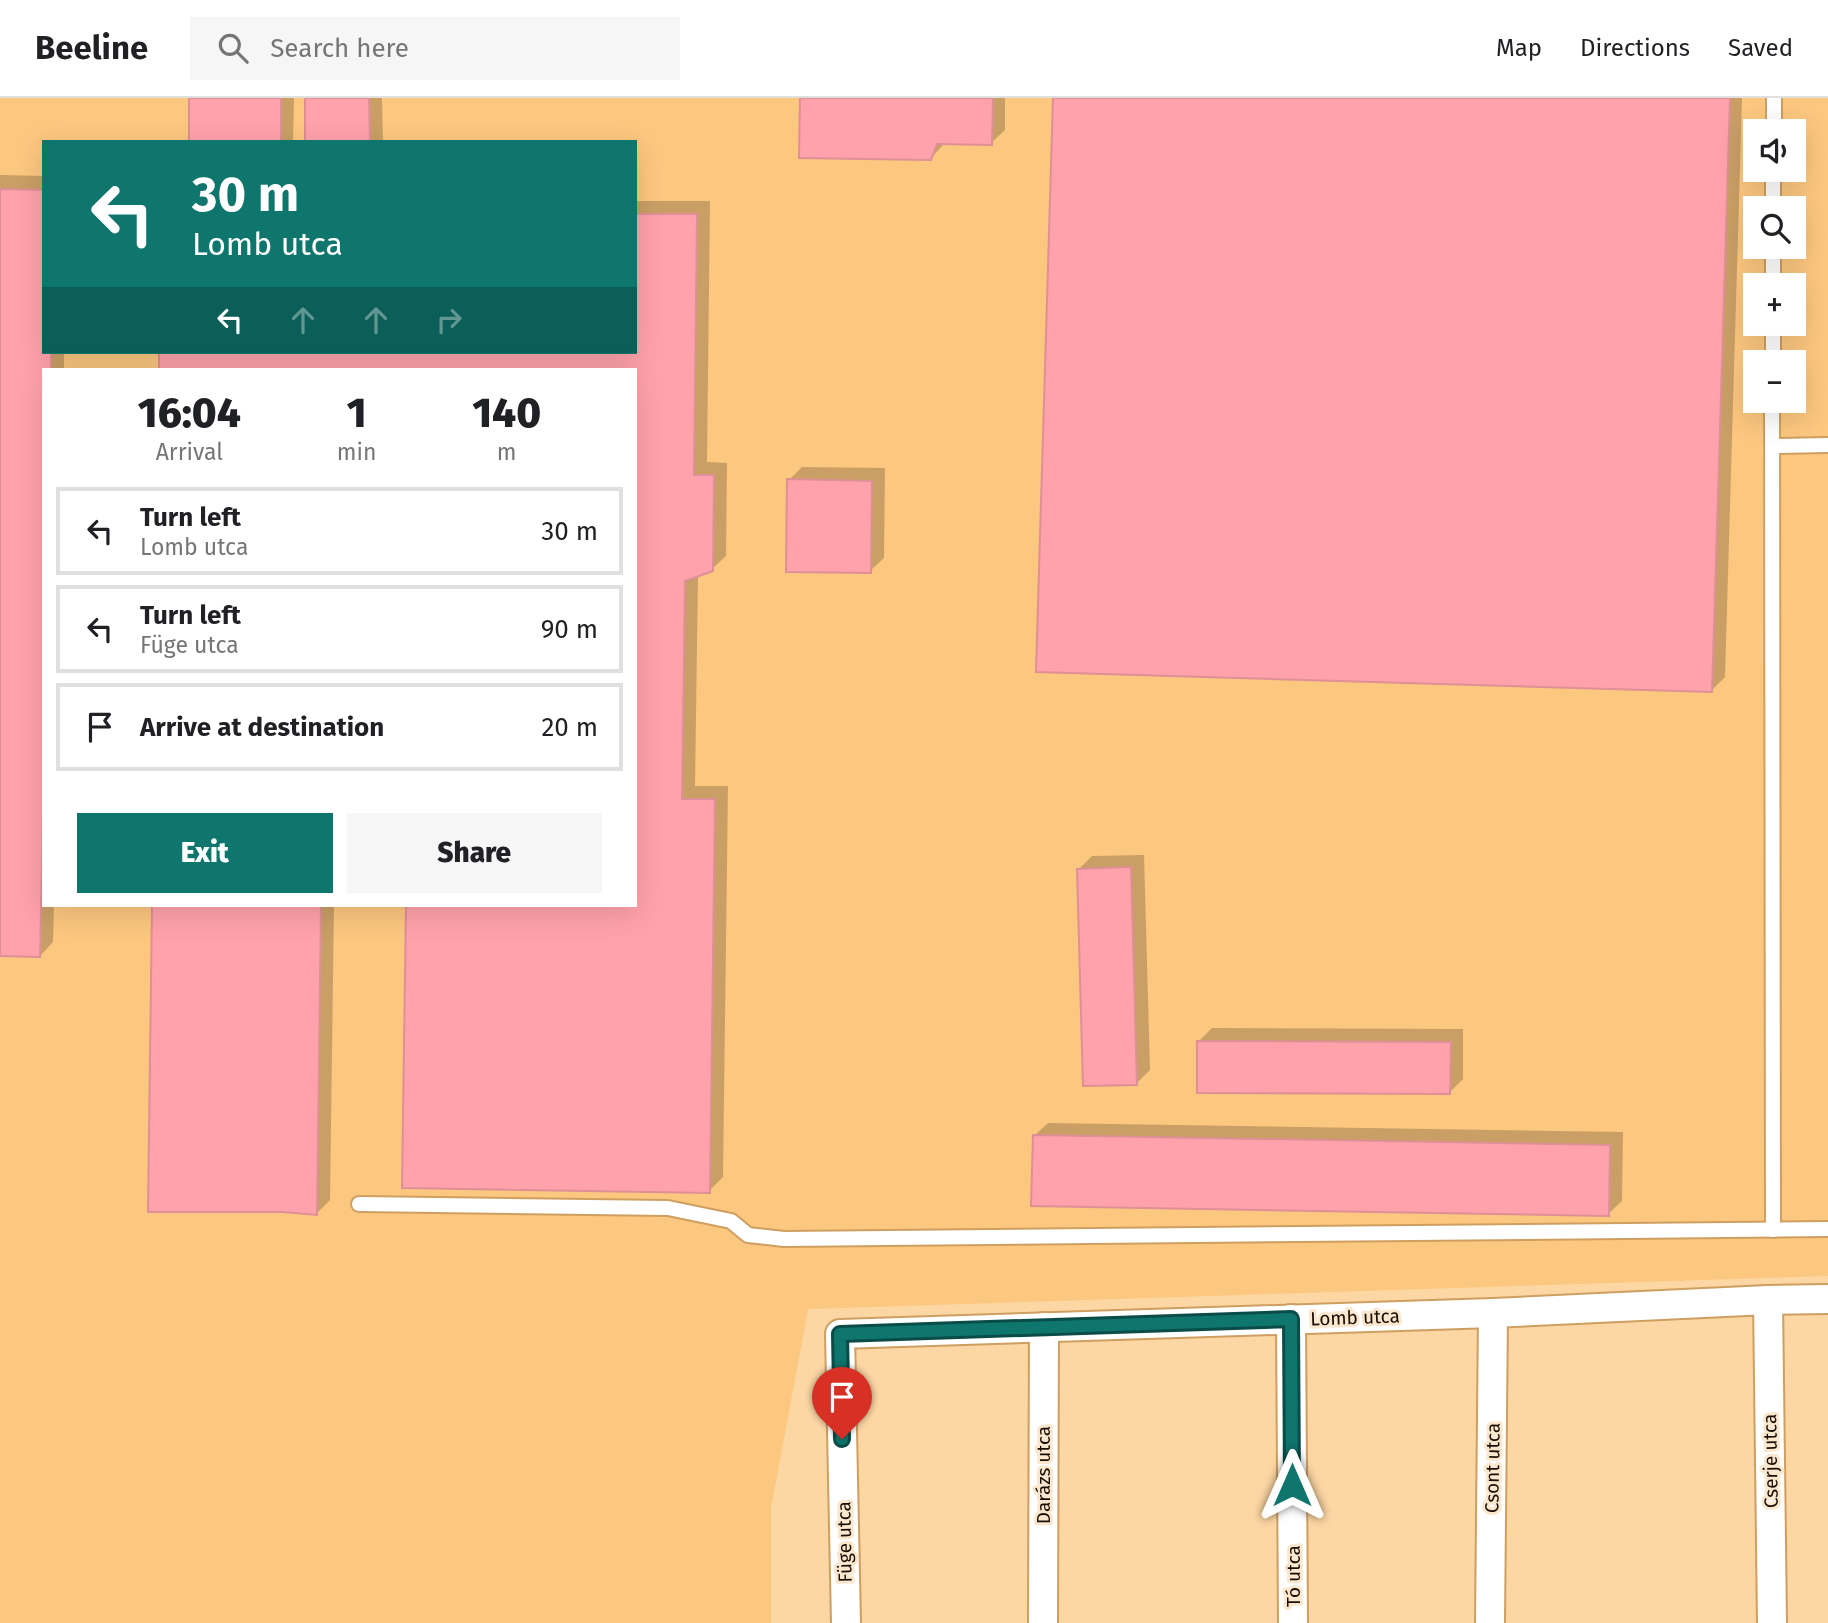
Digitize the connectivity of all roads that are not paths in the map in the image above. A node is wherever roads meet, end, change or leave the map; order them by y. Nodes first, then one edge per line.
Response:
1 (1774, 98) edge
2 (1773, 119) edge
3 (1772, 413) edge
4 (1828, 445) edge
5 (1772, 446) junction
6 (359, 1204) dead end
7 (1828, 1229) edge
8 (1773, 1230) junction
9 (1828, 1299) edge
10 (1768, 1300) junction
11 (1493, 1313) junction
12 (1291, 1319) junction
13 (1044, 1327) junction
14 (840, 1334) joint
15 (846, 1623) edge
16 (1042, 1623) edge
17 (1293, 1623) edge
18 (1490, 1623) edge
19 (1772, 1623) edge

1 - 2 lane
3 - 5 lane
4 - 5 lane
5 - 8 lane
6 - 8 lane
7 - 8 lane
9 - 10 street, Lomb utca
10 - 11 street, Lomb utca
10 - 19 street, Cserje utca
11 - 12 street, Lomb utca
11 - 18 street, Csont utca
12 - 13 street, Lomb utca
12 - 17 street, Tó utca
13 - 14 street, Lomb utca
13 - 16 street, Darázs utca
14 - 15 street, Füge utca

